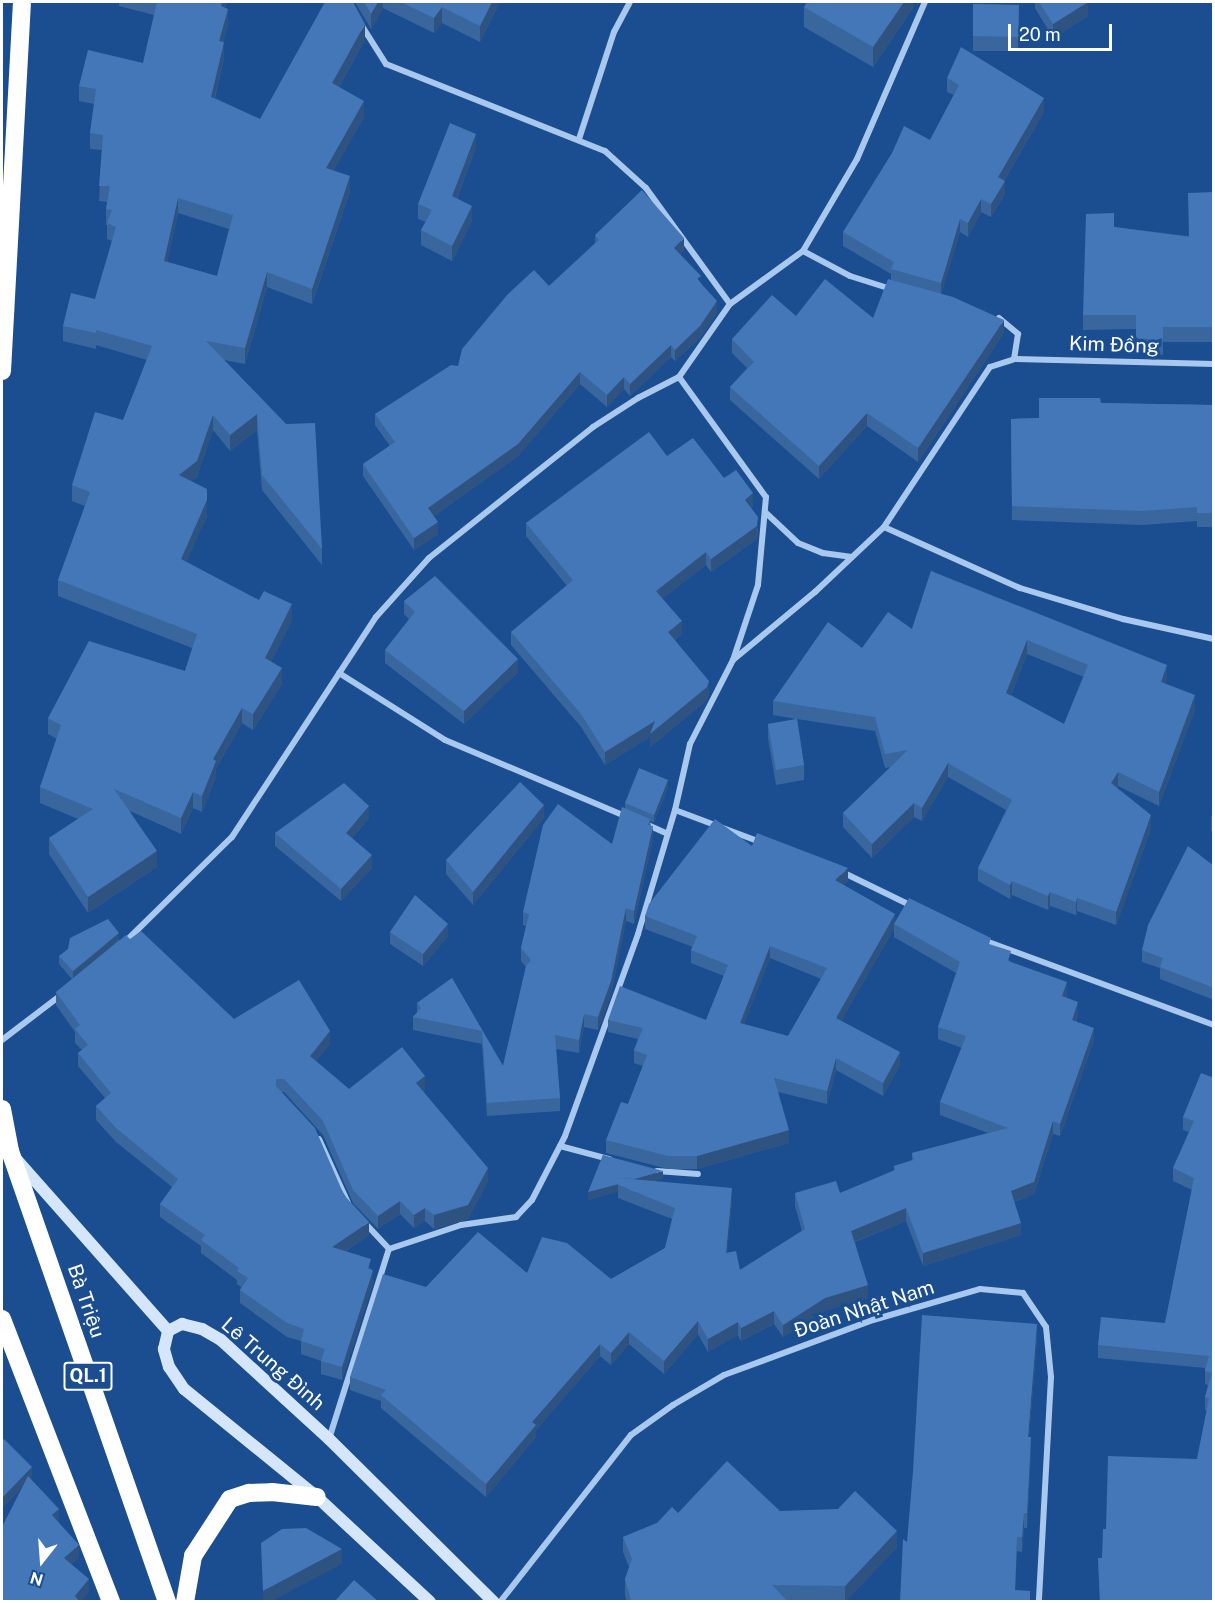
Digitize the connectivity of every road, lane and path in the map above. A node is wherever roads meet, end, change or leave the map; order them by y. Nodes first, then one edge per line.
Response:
1 (22, 2) edge
2 (630, 2) edge
3 (925, 2) edge
4 (358, 19) edge
5 (579, 139) junction
6 (803, 250) junction
7 (902, 292) edge
8 (730, 304) junction
9 (990, 316) edge
10 (1014, 359) junction
11 (1214, 364) edge
12 (2, 371) edge
13 (679, 377) junction
14 (765, 512) junction
15 (884, 527) junction
16 (852, 557) junction
17 (1214, 639) edge
18 (733, 660) junction
19 (339, 672) junction
20 (675, 810) junction
21 (633, 819) edge
22 (644, 824) edge
23 (666, 833) junction
24 (773, 846) edge
25 (827, 866) edge
26 (922, 911) edge
27 (974, 936) edge
28 (119, 948) edge
29 (66, 991) edge
30 (1214, 1025) edge
31 (2, 1040) edge
32 (2, 1109) edge
33 (311, 1130) edge
34 (560, 1146) junction
35 (5, 1148) edge
36 (614, 1160) edge
37 (646, 1168) edge
38 (698, 1174) dead end
39 (389, 1250) junction
40 (2, 1320) edge
41 (168, 1331) junction
42 (329, 1439) junction
43 (317, 1497) junction
44 (111, 1602) edge
45 (167, 1602) edge
46 (185, 1602) edge
47 (430, 1602) edge
48 (494, 1602) edge
49 (500, 1602) edge
50 (1039, 1602) edge

1 - 12 highway
2 - 5 street
3 - 6 street
4 - 5 street
5 - 8 street
6 - 7 street
6 - 8 street
8 - 13 street
9 - 10 street
10 - 11 street, Kim Đồng
10 - 15 street
13 - 14 street
13 - 19 street
14 - 16 street
14 - 18 street
15 - 16 street
15 - 17 street
16 - 18 street
18 - 20 street
19 - 21 street
19 - 28 street
20 - 23 street
20 - 24 street
22 - 23 street
23 - 34 street
25 - 26 street
27 - 30 street
29 - 31 street
32 - 35 highway, QL.1
33 - 39 street
34 - 36 street
34 - 39 street
35 - 41 main road
35 - 45 highway, Bà Triệu / QL.1
37 - 38 street
39 - 42 street
40 - 44 highway
41 - 42 main road, Lê Trung Đình
41 - 43 main road
42 - 48 main road, Lê Trung Đình
43 - 46 highway
43 - 47 main road
49 - 50 street, Đoàn Nhật Nam

